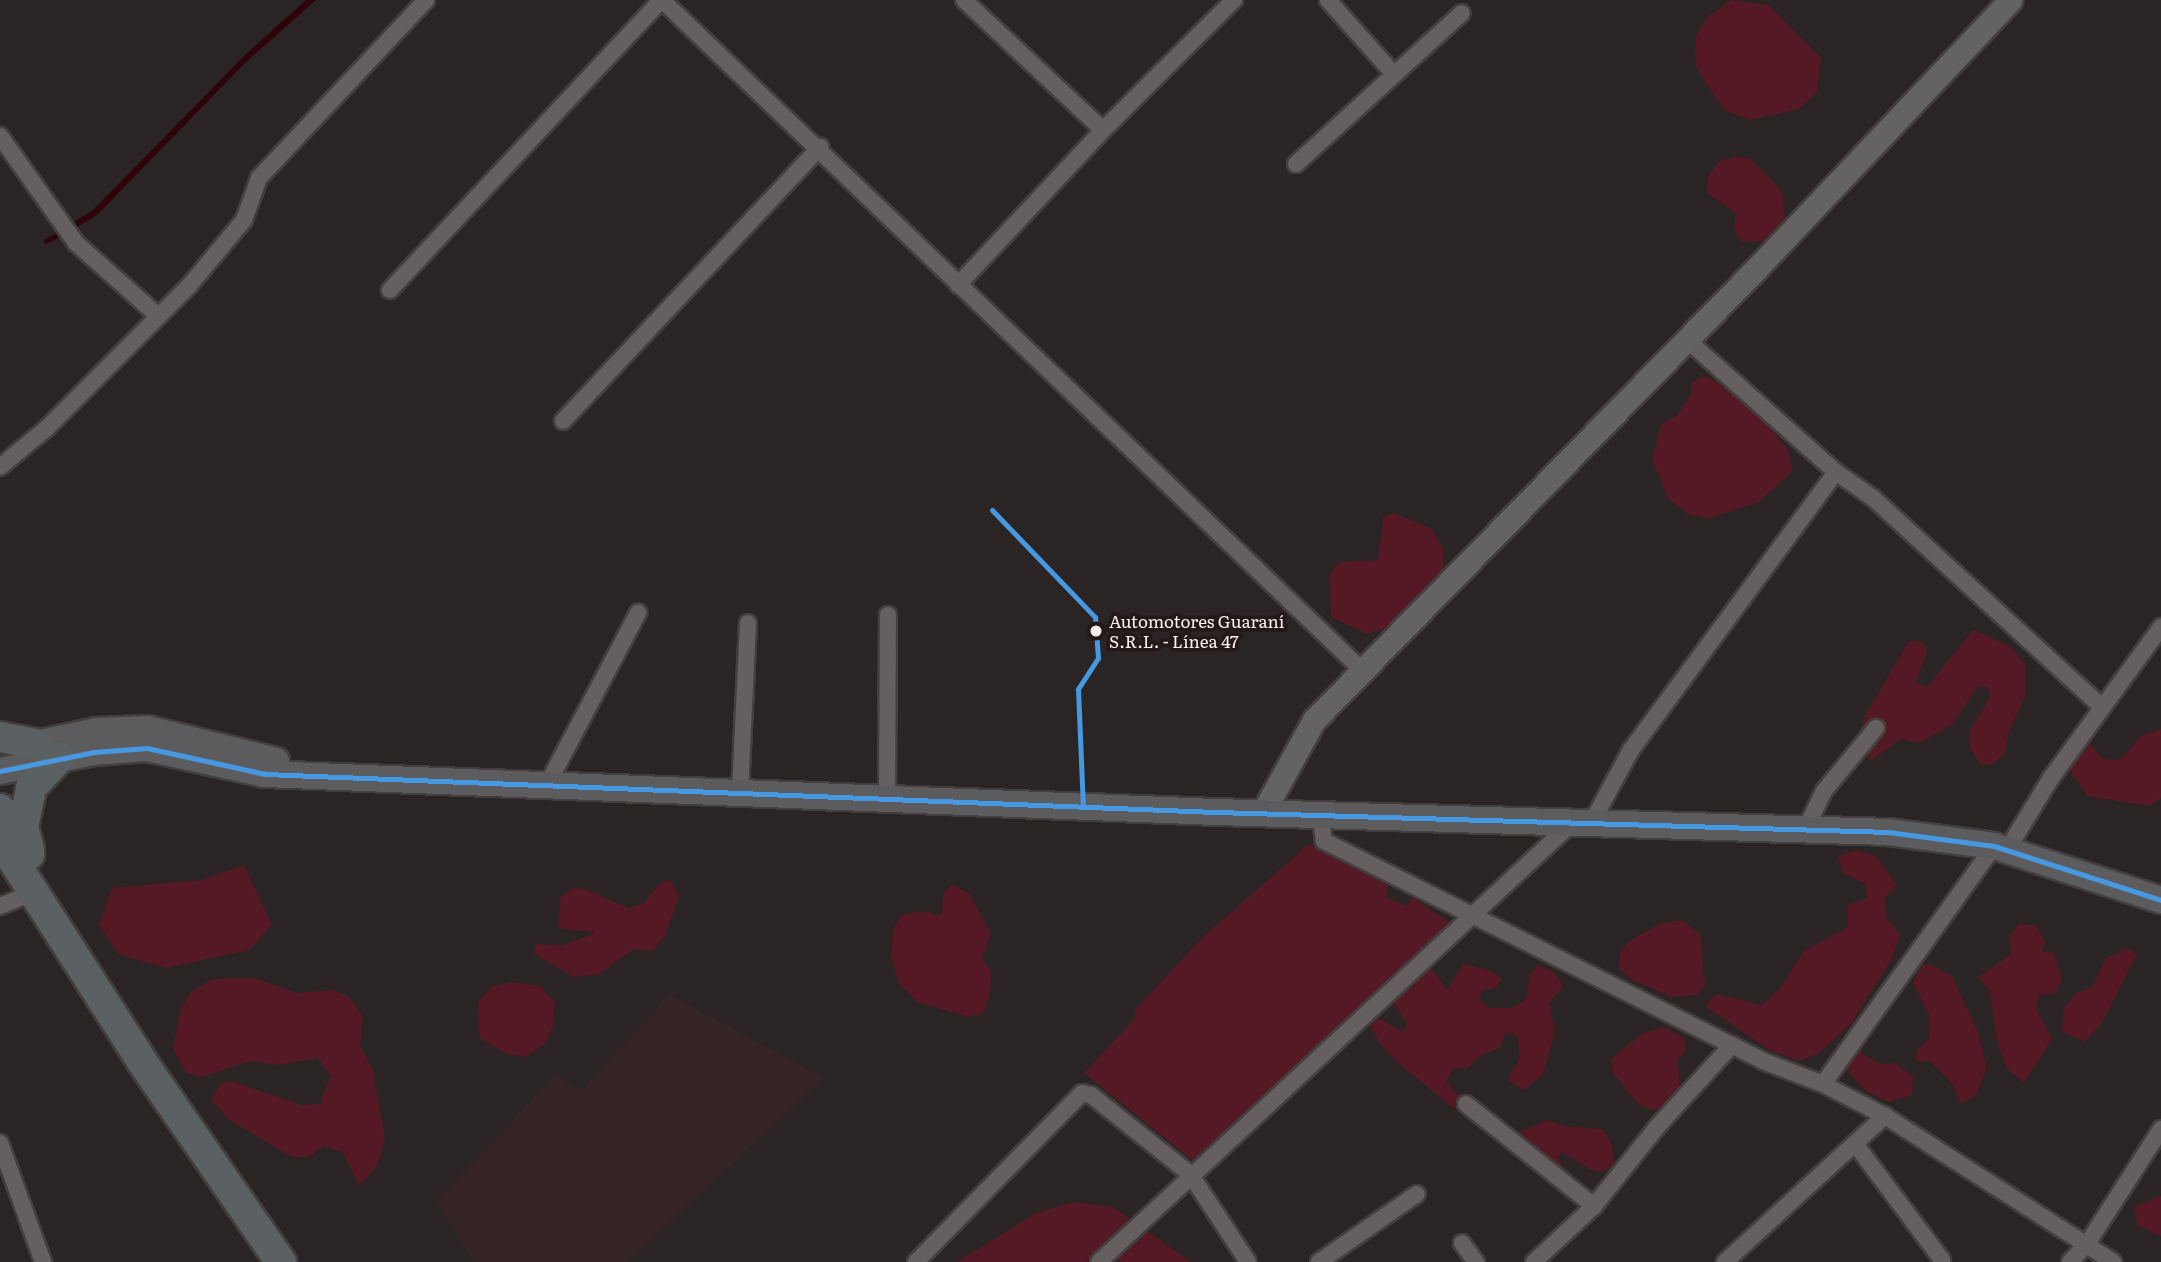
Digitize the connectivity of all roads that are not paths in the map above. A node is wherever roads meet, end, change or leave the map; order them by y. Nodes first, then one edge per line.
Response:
1 (426, 0) edge
2 (661, 0) edge
3 (964, 0) edge
4 (1234, 0) edge
5 (1328, 0) edge
6 (2010, 0) edge
7 (1462, 13) dead end
8 (1392, 72) junction
9 (1103, 130) junction
10 (0, 136) edge
11 (820, 147) junction
12 (1296, 164) dead end
13 (958, 285) junction
14 (390, 290) dead end
15 (157, 315) junction
16 (1686, 339) junction
17 (563, 421) dead end
18 (0, 467) edge
19 (1836, 472) junction
20 (638, 614) dead end
21 (888, 615) dead end
22 (748, 623) dead end
23 (2161, 627) edge
24 (1362, 670) junction
25 (2101, 706) junction
26 (1876, 728) dead end
27 (0, 737) edge
28 (48, 751) junction
29 (0, 753) edge
30 (0, 771) edge
31 (547, 785) junction
32 (740, 792) junction
33 (887, 799) junction
34 (0, 809) edge
35 (1263, 811) junction
36 (1320, 813) junction
37 (1583, 822) junction
38 (1805, 830) junction
39 (0, 841) edge
40 (2001, 848) junction
41 (30, 856) junction
42 (34, 892) junction
43 (2161, 900) edge
44 (0, 906) edge
45 (1472, 914) junction
46 (1732, 1045) junction
47 (1823, 1084) junction
48 (1466, 1104) dead end
49 (1885, 1116) junction
50 (2161, 1129) edge
51 (0, 1143) edge
52 (1856, 1145) junction
53 (207, 1152) junction
54 (1190, 1174) junction
55 (1417, 1194) dead end
56 (1594, 1206) junction
57 (1462, 1244) dead end
58 (2087, 1244) junction
59 (1942, 1261) edge
60 (43, 1262) edge
61 (281, 1262) edge
62 (916, 1262) edge
63 (1100, 1262) edge
64 (1248, 1262) edge
65 (1319, 1262) edge
66 (1476, 1262) edge
67 (1534, 1262) edge
68 (1724, 1262) edge
69 (2070, 1262) edge
70 (2113, 1262) edge

1 - 15 street
2 - 11 street
2 - 14 street
3 - 9 street
4 - 9 street
5 - 8 street
6 - 16 street
7 - 8 street
8 - 12 street
9 - 13 street
10 - 15 street
11 - 13 street
11 - 17 street
13 - 24 street
15 - 18 street
16 - 19 street
16 - 24 street
19 - 25 street
19 - 37 street
20 - 31 street
21 - 33 street
22 - 32 street
23 - 25 street
24 - 35 street
25 - 40 street
26 - 38 street
27 - 28 highway
28 - 29 main road
28 - 30 main road
28 - 31 main road
28 - 41 highway
31 - 32 main road
32 - 33 main road
33 - 35 main road
34 - 41 highway
35 - 36 main road
36 - 37 main road
36 - 45 street
37 - 38 main road
37 - 45 street
38 - 40 main road
39 - 42 highway
40 - 43 main road
40 - 47 street
41 - 53 highway
42 - 44 street
42 - 53 highway
45 - 46 street
45 - 54 street
46 - 47 street
46 - 56 street
47 - 49 street
48 - 56 street
49 - 52 street
49 - 58 street
50 - 58 street
51 - 60 street
52 - 59 street
52 - 68 street
53 - 61 highway
54 - 62 street
54 - 63 street
54 - 64 street
55 - 65 street
56 - 67 street
57 - 66 street
58 - 69 street
58 - 70 street

